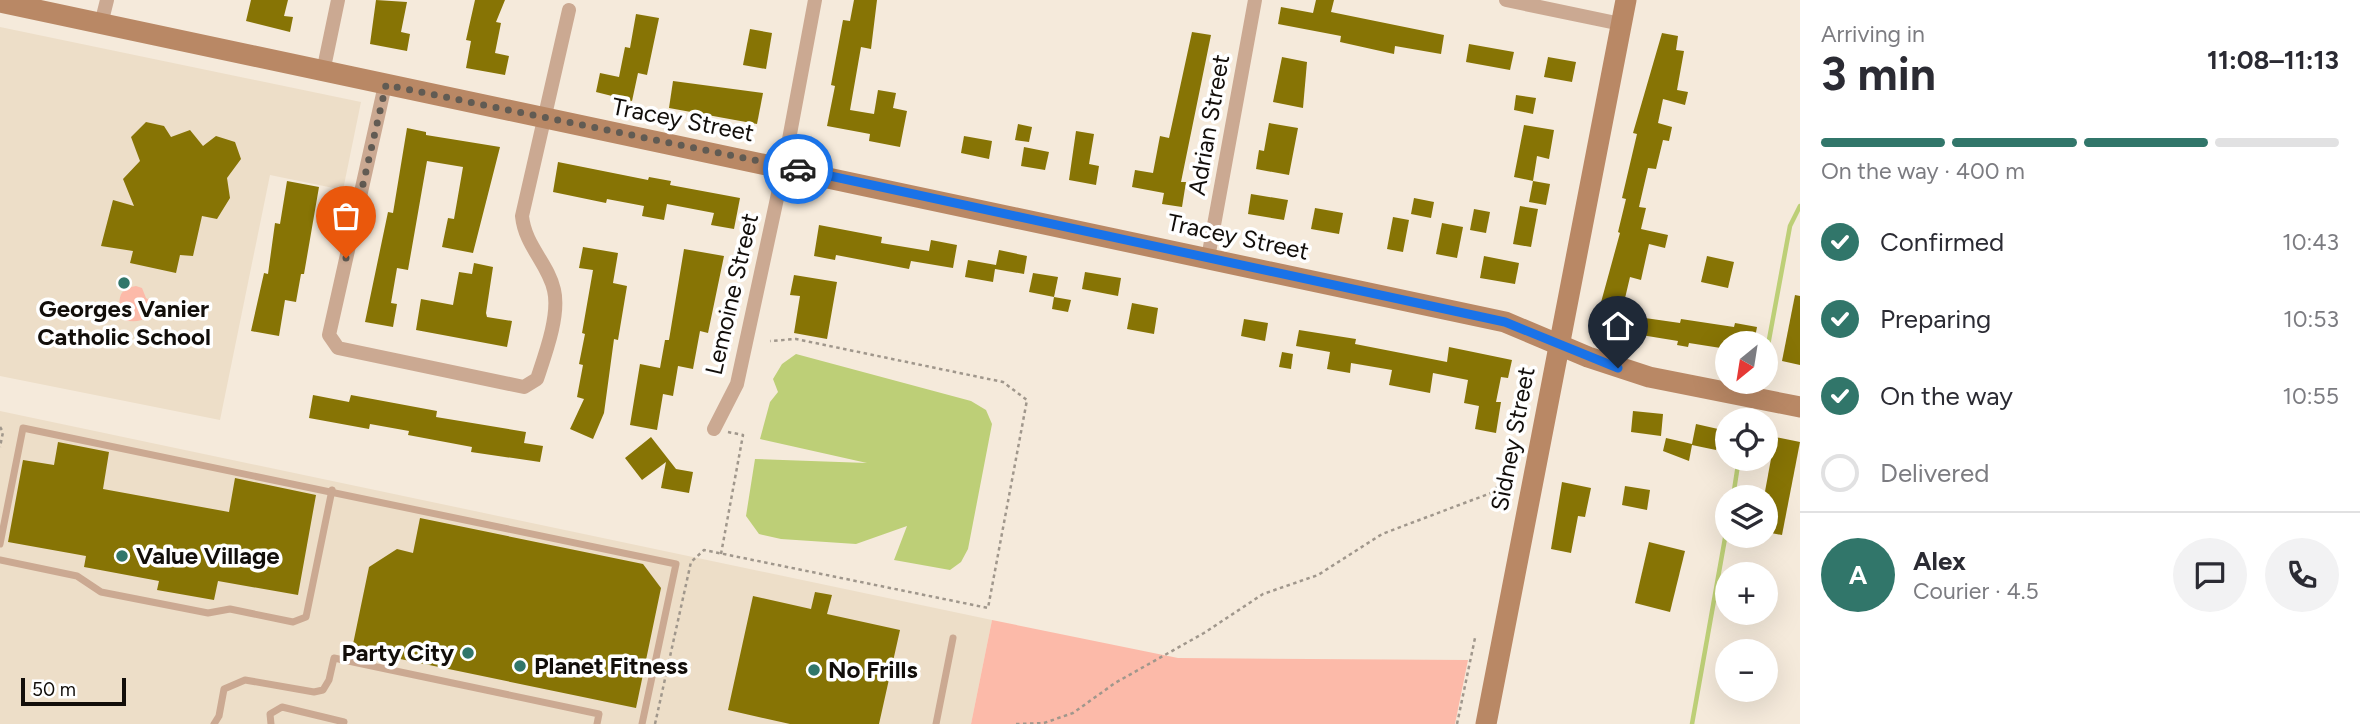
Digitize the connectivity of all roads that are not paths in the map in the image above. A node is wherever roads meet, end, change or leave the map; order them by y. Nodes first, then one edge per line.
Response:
1 (107, 0) edge
2 (338, 0) edge
3 (815, 0) edge
4 (1255, 0) edge
5 (1506, 0) edge
6 (1626, 0) edge
7 (0, 2) edge
8 (569, 10) dead end
9 (101, 24) junction
10 (1622, 24) junction
11 (323, 72) junction
12 (386, 85) junction
13 (544, 119) junction
14 (784, 166) junction
15 (1208, 258) junction
16 (1558, 343) junction
17 (1800, 407) edge
18 (714, 429) road end
19 (331, 491) junction
20 (0, 544) edge
21 (0, 560) edge
22 (953, 638) dead end
23 (220, 720) edge
24 (344, 722) dead end
25 (214, 724) edge
26 (271, 724) edge
27 (597, 724) edge
28 (642, 724) edge
29 (936, 724) edge
30 (1486, 724) edge

1 - 9 street
2 - 11 street
3 - 14 street, Lemoine Street
4 - 15 street, Adrian Street
5 - 10 street
6 - 10 street, Sidney Street
7 - 9 street, Tracey Street
8 - 13 street
9 - 11 street, Tracey Street
10 - 16 street, Sidney Street
11 - 12 street, Tracey Street
12 - 13 street, Tracey Street
12 - 13 street
13 - 14 street, Tracey Street
14 - 15 street, Tracey Street
14 - 18 street, Lemoine Street
15 - 16 street, Tracey Street
16 - 17 street, Tracey Street
16 - 30 street, Sidney Street
19 - 20 lane
19 - 21 lane
19 - 28 lane
22 - 29 lane
23 - 25 lane
23 - 27 lane
24 - 26 lane

